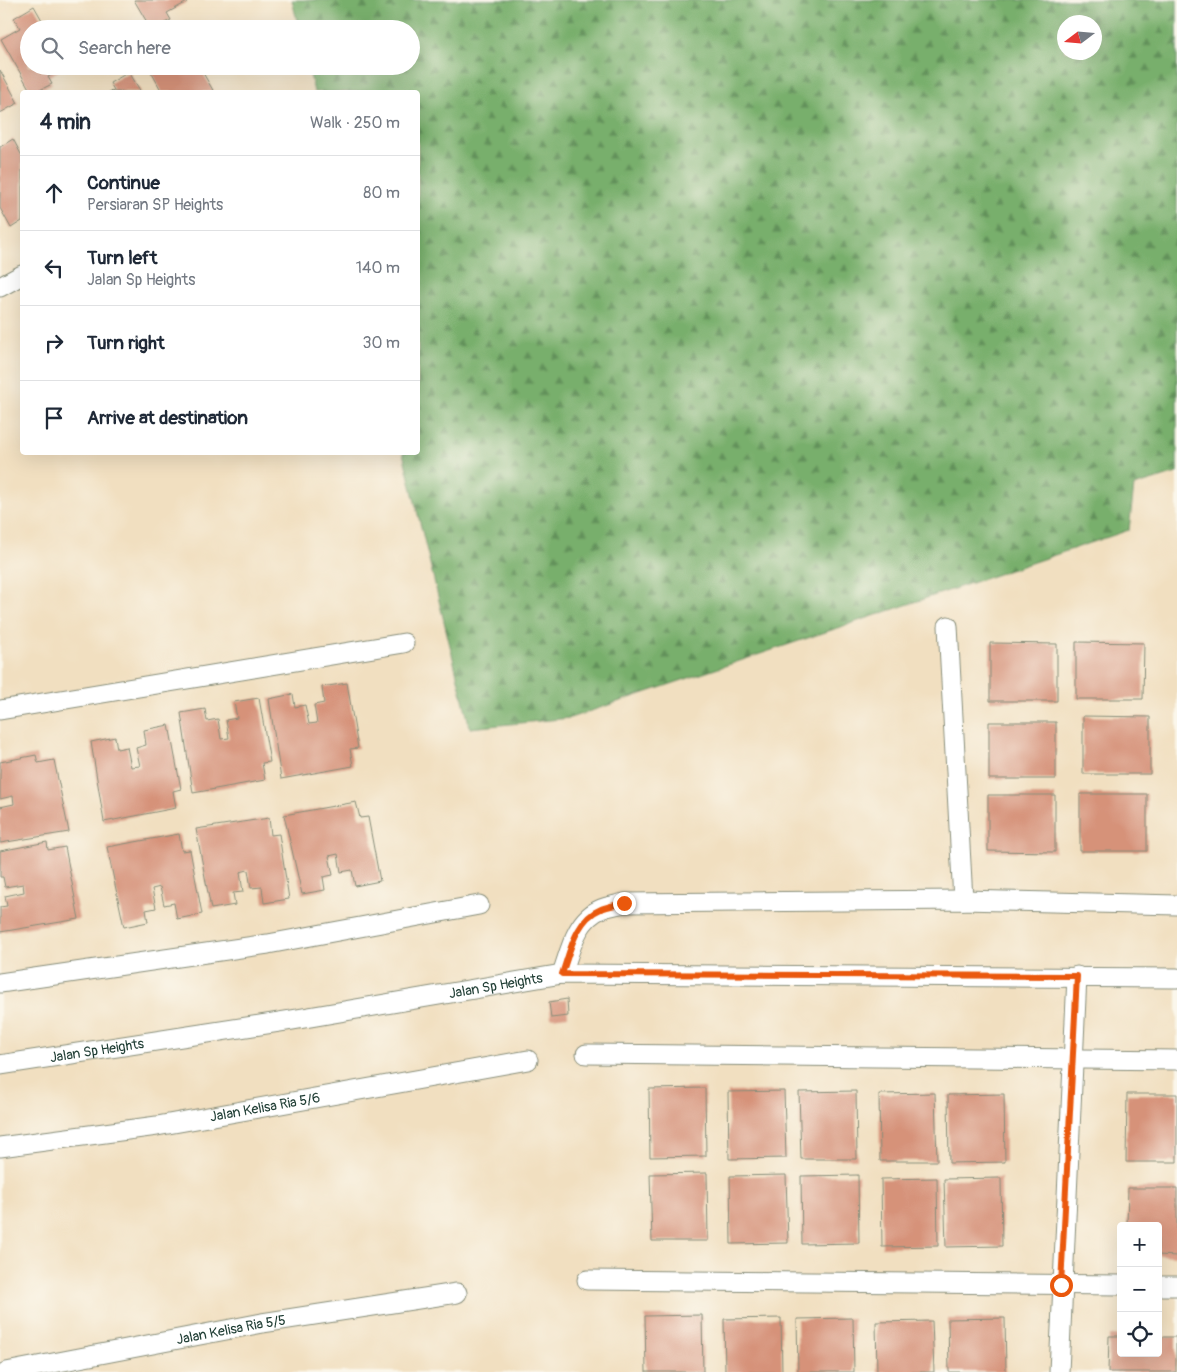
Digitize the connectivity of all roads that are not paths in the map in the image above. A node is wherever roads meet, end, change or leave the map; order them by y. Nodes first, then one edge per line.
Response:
1 (20, 276) edge
2 (0, 287) edge
3 (948, 626) dead end
4 (404, 643) dead end
5 (0, 710) edge
6 (964, 900) junction
7 (479, 905) dead end
8 (1177, 905) edge
9 (562, 974) junction
10 (1077, 976) junction
11 (1177, 978) edge
12 (0, 982) edge
13 (586, 1054) dead end
14 (528, 1060) dead end
15 (1073, 1060) junction
16 (1177, 1060) edge
17 (0, 1065) edge
18 (0, 1148) edge
19 (587, 1280) dead end
20 (1061, 1285) junction
21 (1117, 1285) edge
22 (1162, 1286) edge
23 (1177, 1286) edge
24 (457, 1293) dead end
25 (6, 1372) edge
26 (1059, 1372) edge

1 - 2 street
3 - 6 street
4 - 5 street
6 - 8 street
6 - 9 street
7 - 12 street
9 - 10 street, Jalan Sp Heights
9 - 17 street, Jalan Sp Heights
10 - 11 street, Jalan Sp Heights
10 - 15 street
13 - 15 street
14 - 18 street, Jalan Kelisa Ria 5/6
15 - 16 street
15 - 20 street
19 - 20 street
20 - 21 street
20 - 26 street
22 - 23 street
24 - 25 street, Jalan Kelisa Ria 5/5

